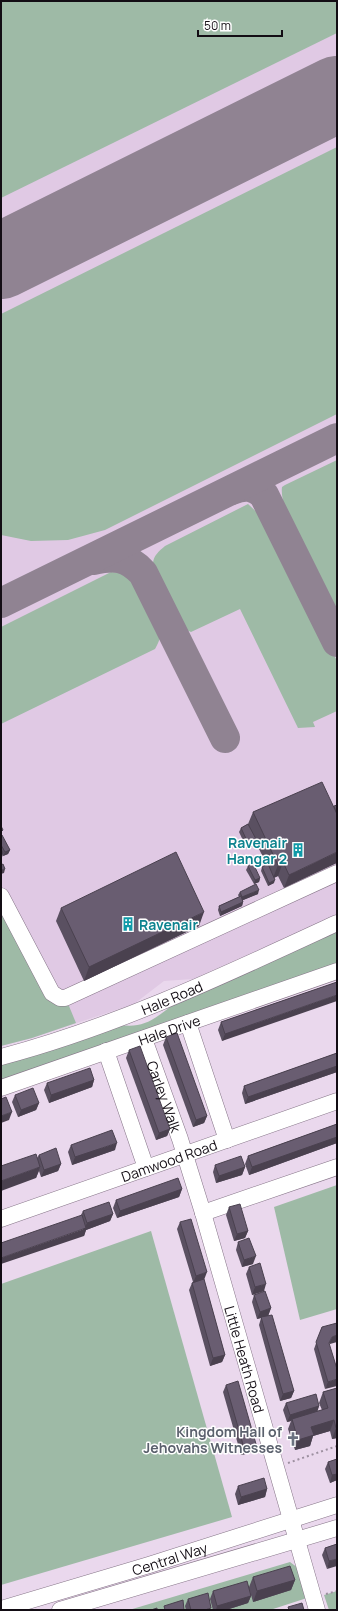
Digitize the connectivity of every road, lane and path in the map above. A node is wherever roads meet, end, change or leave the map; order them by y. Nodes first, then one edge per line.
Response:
1 (337, 873) edge
2 (1, 896) edge
3 (337, 923) edge
4 (337, 971) edge
5 (188, 1023) junction
6 (144, 1039) junction
7 (106, 1051) junction
8 (1, 1057) edge
9 (1, 1088) edge
10 (337, 1101) edge
11 (227, 1140) junction
12 (185, 1154) junction
13 (337, 1167) edge
14 (146, 1168) junction
15 (203, 1213) junction
16 (1, 1219) edge
17 (337, 1446) edge
18 (276, 1467) junction
19 (337, 1505) edge
20 (291, 1521) junction
21 (337, 1528) edge
22 (297, 1540) junction
23 (1, 1609) edge
24 (60, 1610) edge
25 (317, 1610) edge

1 - 2 street
3 - 8 street, Hale Road
4 - 5 street, Hale Drive
5 - 6 street, Hale Drive
5 - 11 street
6 - 7 street, Hale Drive
6 - 12 street, Carley Walk
7 - 9 street, Hale Drive
7 - 14 street
10 - 11 street, Damwood Road
11 - 12 street, Damwood Road
12 - 14 street, Damwood Road
12 - 15 street, Little Heath Road
13 - 15 street
14 - 16 street, Damwood Road
15 - 18 street, Little Heath Road
17 - 18 path
18 - 20 street, Little Heath Road
19 - 20 street, Central Way
20 - 22 street, Little Heath Road
20 - 23 street, Central Way
21 - 22 street, Central Way
22 - 24 street, Central Way
22 - 25 street, Little Heath Road

